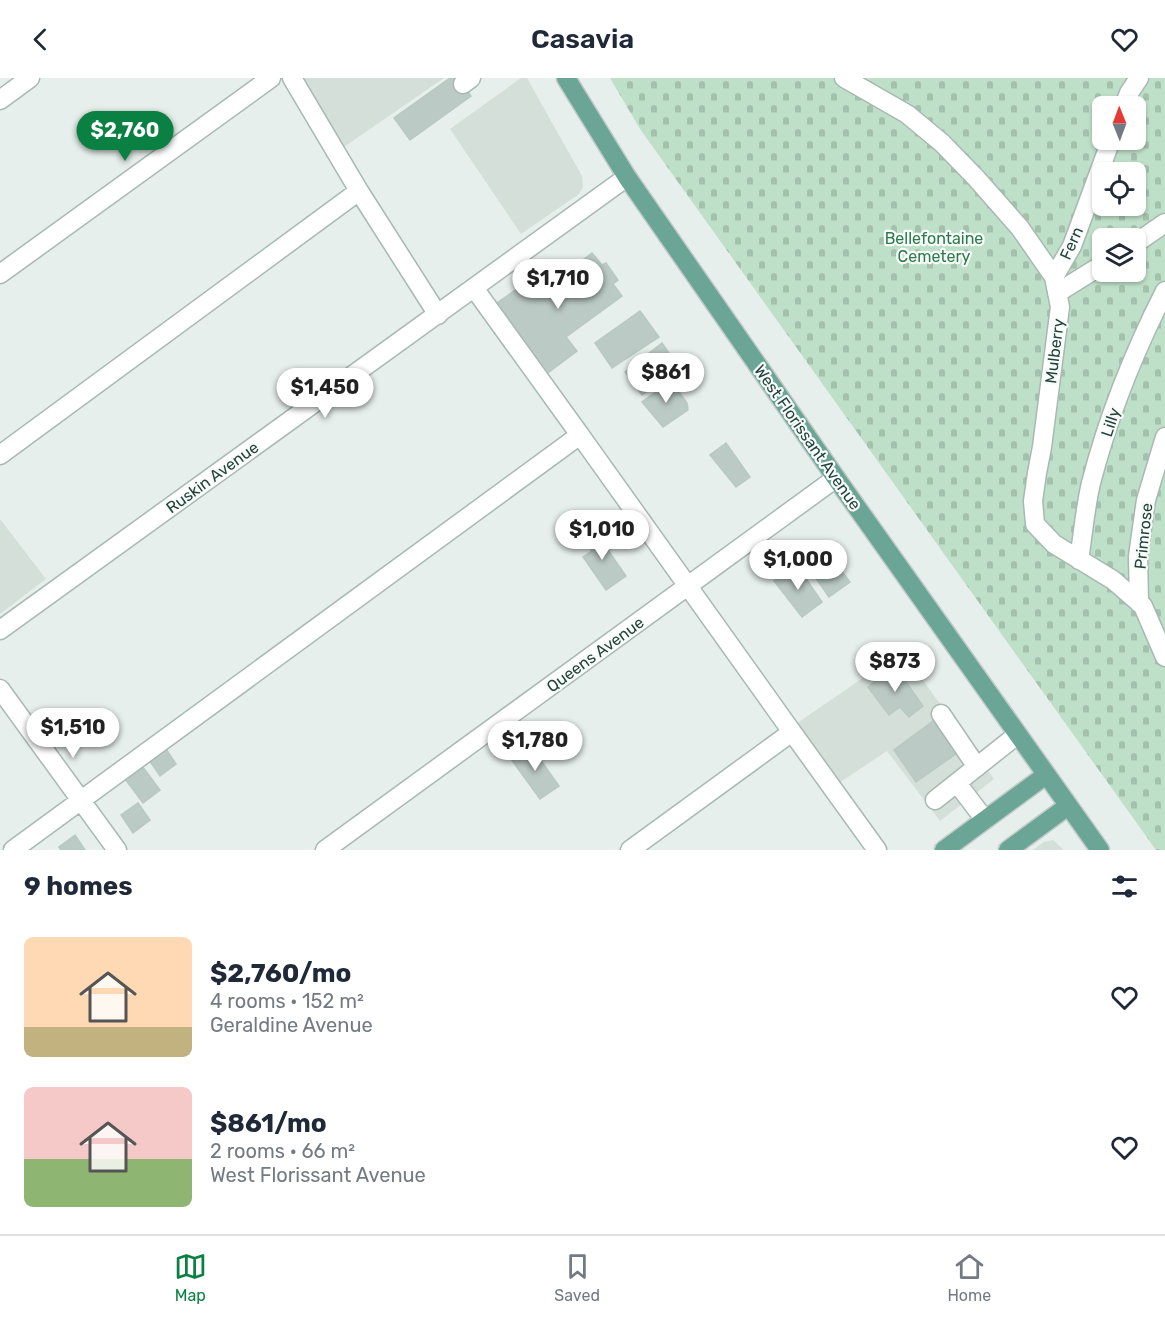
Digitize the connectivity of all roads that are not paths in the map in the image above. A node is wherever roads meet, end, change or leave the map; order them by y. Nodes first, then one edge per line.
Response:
1 (30, 78) edge
2 (271, 78) edge
3 (291, 78) edge
4 (566, 78) edge
5 (844, 78) edge
6 (1140, 78) edge
7 (1128, 96) edge
8 (0, 100) edge
9 (1107, 150) edge
10 (627, 177) junction
11 (359, 190) junction
12 (1165, 223) edge
13 (1146, 236) edge
14 (1092, 269) edge
15 (0, 274) edge
16 (1055, 285) junction
17 (474, 288) junction
18 (1165, 291) edge
19 (438, 315) junction
20 (580, 435) junction
21 (1165, 436) edge
22 (0, 455) edge
23 (836, 478) junction
24 (1079, 561) junction
25 (688, 586) junction
26 (1139, 603) junction
27 (0, 630) edge
28 (1165, 657) edge
29 (0, 689) edge
30 (941, 714) dead end
31 (792, 732) junction
32 (1017, 735) junction
33 (978, 767) junction
34 (1046, 776) junction
35 (957, 783) junction
36 (81, 800) junction
37 (935, 800) dead end
38 (1068, 806) junction
39 (985, 820) junction
40 (13, 850) edge
41 (117, 850) edge
42 (325, 850) edge
43 (630, 850) edge
44 (877, 850) edge
45 (944, 850) edge
46 (1008, 850) edge
47 (1100, 850) edge

1 - 8 street
2 - 15 street
3 - 11 street
4 - 10 main road, West Florissant Avenue
5 - 16 street
6 - 7 street
9 - 16 street, Fern
10 - 17 street, Ruskin Avenue
10 - 23 main road, West Florissant Avenue
11 - 19 street
11 - 22 street
12 - 13 street
14 - 16 street
16 - 24 street, Mulberry
17 - 19 street, Ruskin Avenue
17 - 20 street
18 - 24 street, Lilly
19 - 27 street, Ruskin Avenue
20 - 25 street
20 - 36 street
21 - 26 street, Primrose
23 - 25 street, Queens Avenue
23 - 32 main road, West Florissant Avenue
24 - 26 street, Mulberry
25 - 31 street
25 - 42 street, Queens Avenue
26 - 28 street, Mulberry
29 - 36 street
30 - 33 street
31 - 43 street
31 - 44 street
32 - 33 street
32 - 34 main road, West Florissant Avenue
33 - 35 street
34 - 38 main road, West Florissant Avenue
34 - 39 main road
35 - 37 street
35 - 39 street
36 - 40 street
36 - 41 street
38 - 46 main road
38 - 47 main road, West Florissant Avenue
39 - 45 main road

